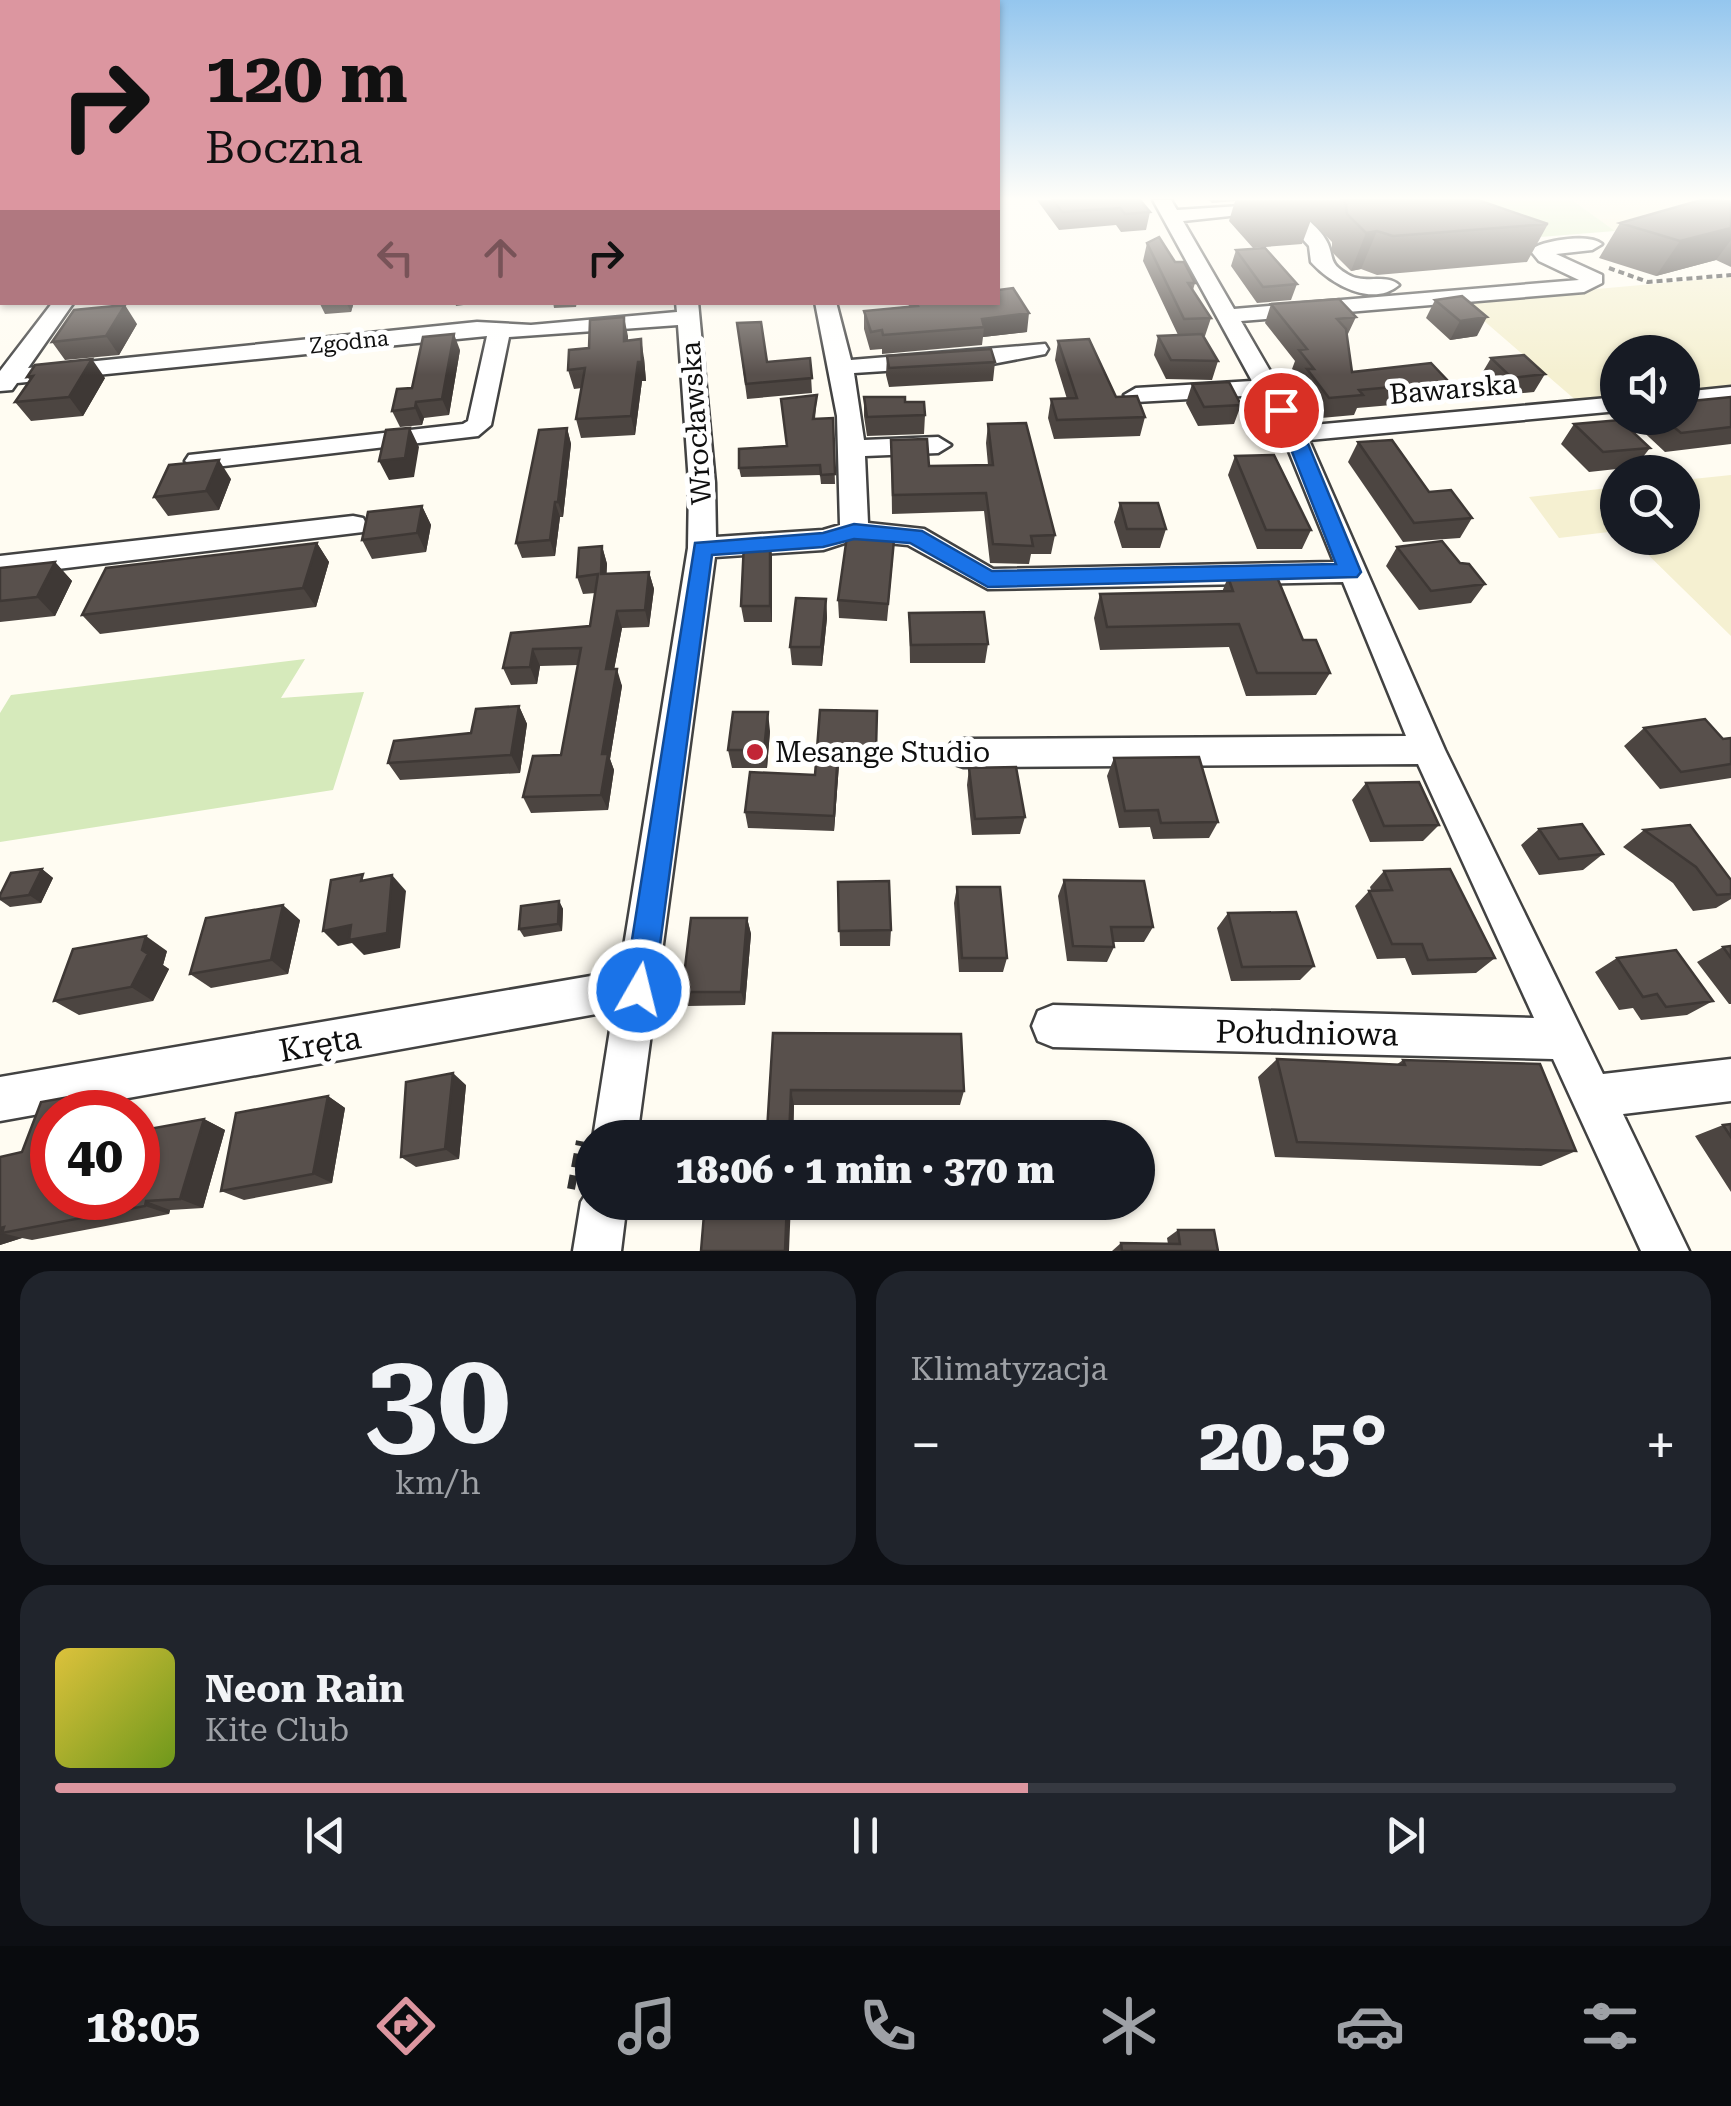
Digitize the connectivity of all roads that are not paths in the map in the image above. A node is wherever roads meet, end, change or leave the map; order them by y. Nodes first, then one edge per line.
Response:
1 (1200, 258) edge
2 (1318, 258) edge
3 (1553, 258) edge
4 (1539, 273) dead end
5 (62, 305) edge
6 (826, 305) edge
7 (688, 310) edge
8 (1228, 316) junction
9 (498, 330) junction
10 (1037, 350) dead end
11 (842, 367) junction
12 (4, 381) edge
13 (1268, 387) junction
14 (1731, 394) edge
15 (1136, 395) edge
16 (1700, 397) edge
17 (1600, 406) edge
18 (1294, 434) junction
19 (938, 444) dead end
20 (854, 448) junction
21 (198, 460) edge
22 (354, 525) dead end
23 (854, 532) junction
24 (702, 548) junction
25 (0, 566) edge
26 (1350, 572) junction
27 (1428, 750) junction
28 (962, 754) dead end
29 (639, 990) junction
30 (1053, 1026) dead end
31 (1562, 1039) junction
32 (1731, 1080) edge
33 (1590, 1096) junction
34 (0, 1099) edge
35 (618, 1120) edge
36 (601, 1220) edge
37 (596, 1251) edge
38 (1665, 1251) edge

1 - 8 street
2 - 4 street
3 - 8 street
5 - 12 street
6 - 11 street
7 - 9 street, Zgodna
7 - 24 street, Wrocławska
8 - 13 street
9 - 12 street, Zgodna
9 - 21 street
10 - 11 street
11 - 20 street
13 - 15 street
13 - 18 street
14 - 16 street
17 - 18 street, Bawarska
18 - 26 street
19 - 20 street
20 - 23 street
22 - 25 street
23 - 24 street
23 - 26 street
24 - 29 street, Wrocławska
26 - 27 street
27 - 28 street
27 - 31 street
29 - 34 street, Kręta
29 - 35 street, Wrocławska
30 - 31 street, Południowa
31 - 33 street
32 - 33 street
33 - 38 street
36 - 37 street

